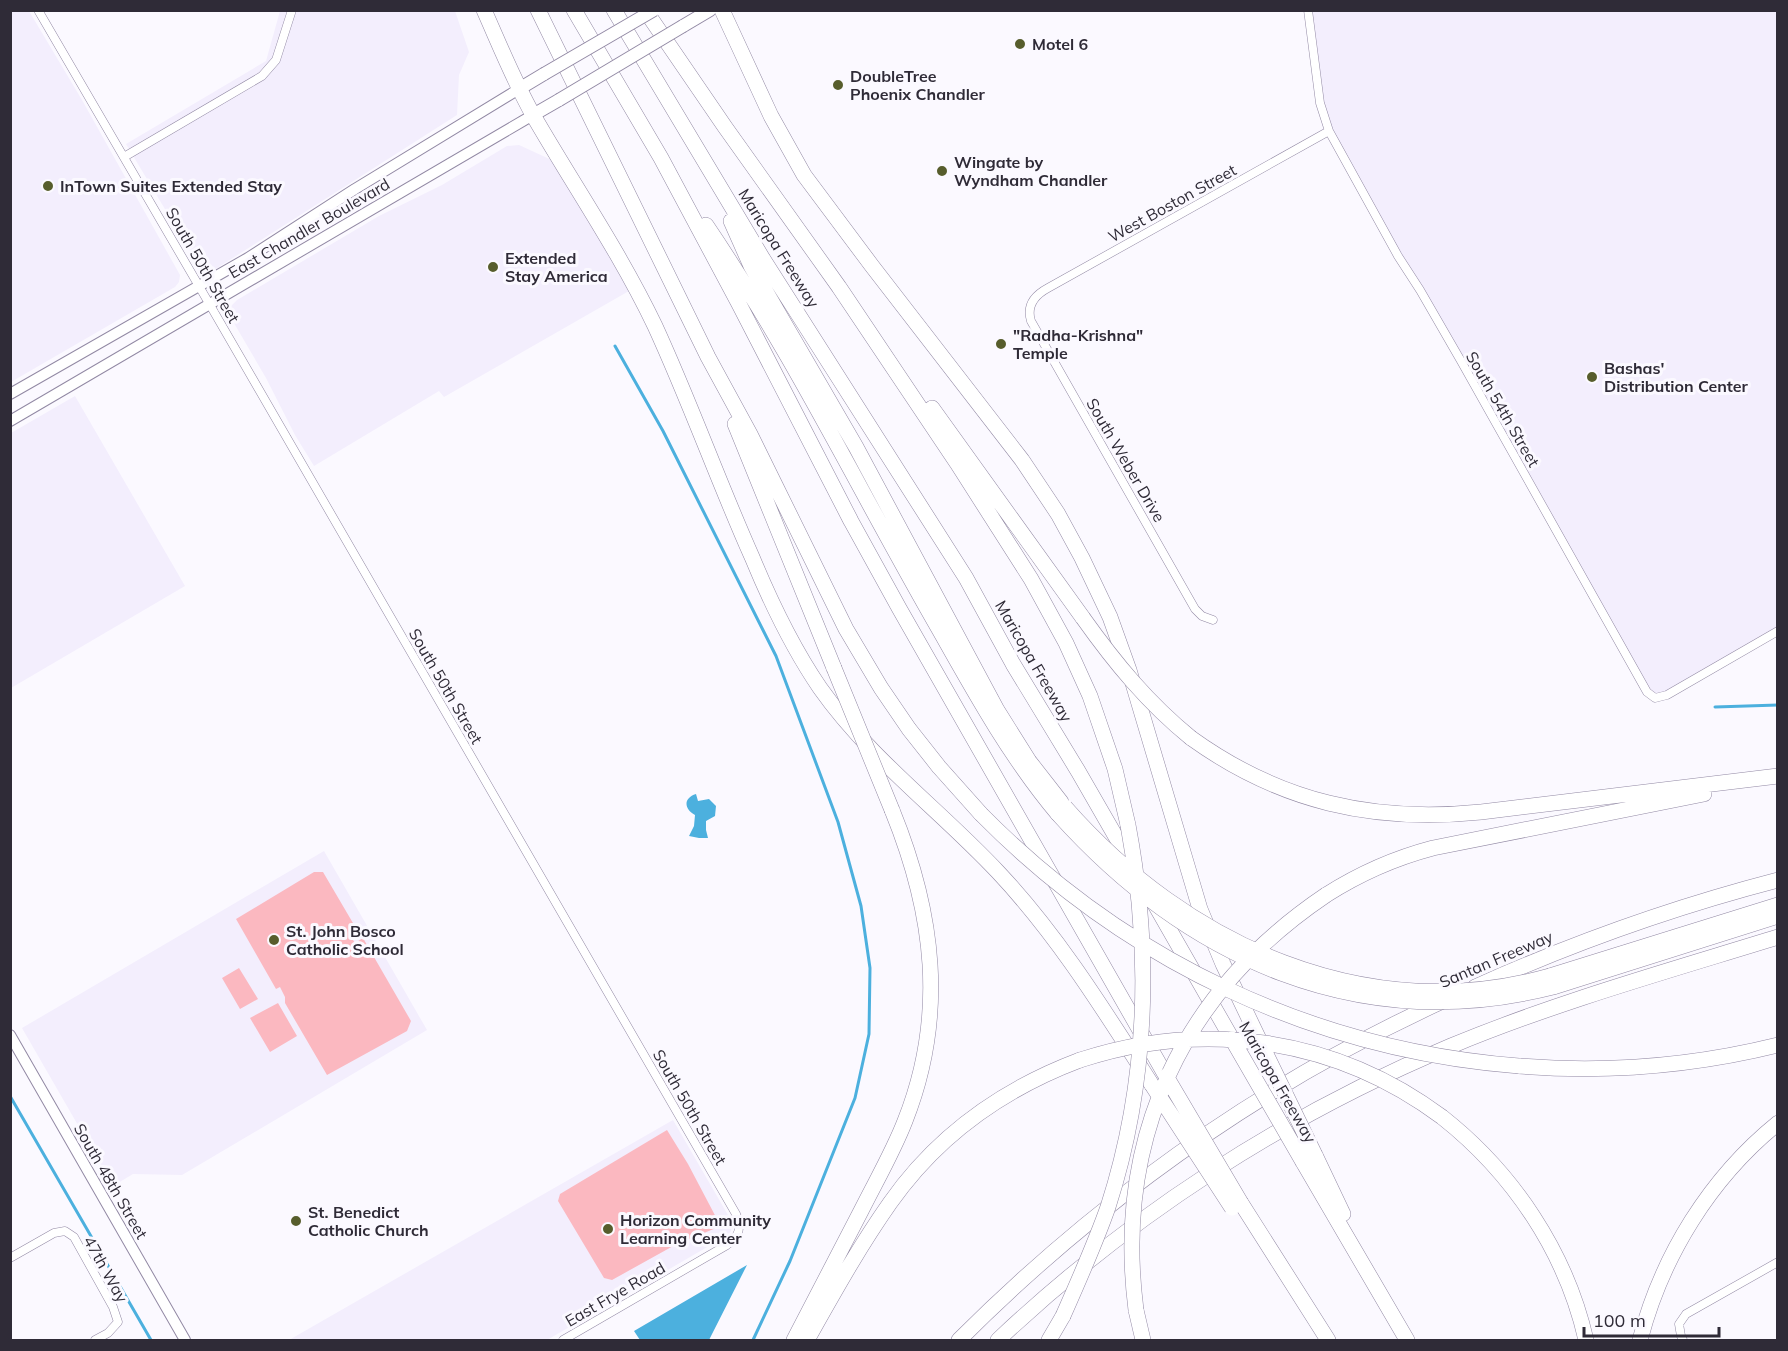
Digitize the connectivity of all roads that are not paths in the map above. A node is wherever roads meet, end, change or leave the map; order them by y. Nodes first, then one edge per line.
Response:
1 (38, 10) edge
2 (292, 10) edge
3 (484, 10) edge
4 (538, 10) edge
5 (574, 10) edge
6 (614, 10) edge
7 (645, 10) edge
8 (654, 10) edge
9 (710, 10) edge
10 (722, 10) edge
11 (1308, 10) edge
12 (519, 88) junction
13 (534, 115) junction
14 (1329, 131) junction
15 (124, 157) junction
16 (661, 158) junction
17 (707, 166) junction
18 (200, 286) junction
19 (839, 287) junction
20 (1031, 303) joint
21 (210, 304) junction
22 (708, 357) junction
23 (10, 394) edge
24 (10, 421) edge
25 (1213, 620) dead end
26 (1778, 631) edge
27 (1778, 777) edge
28 (1778, 880) edge
29 (1778, 905) edge
30 (1778, 916) edge
31 (1778, 937) edge
32 (1552, 982) junction
33 (11, 1036) edge
34 (1778, 1045) edge
35 (1778, 1123) edge
36 (1309, 1159) junction
37 (1237, 1205) junction
38 (739, 1231) joint
39 (10, 1258) edge
40 (1778, 1262) edge
41 (95, 1341) edge
42 (186, 1341) edge
43 (563, 1341) edge
44 (794, 1341) edge
45 (807, 1341) edge
46 (958, 1341) edge
47 (998, 1341) edge
48 (1049, 1341) edge
49 (1143, 1341) edge
50 (1328, 1341) edge
51 (1407, 1341) edge
52 (1586, 1341) edge
53 (1640, 1341) edge
54 (1683, 1341) edge

1 - 15 street, South 50th Street
2 - 15 street
3 - 12 highway
4 - 22 highway
5 - 16 highway
6 - 17 highway, Maricopa Freeway
7 - 19 highway
8 - 12 main road, East Chandler Boulevard, bridge
9 - 13 main road, East Chandler Boulevard, bridge
10 - 36 highway, bridge
11 - 14 street, South 54th Street
12 - 13 highway
12 - 18 main road, East Chandler Boulevard
13 - 21 main road, East Chandler Boulevard
13 - 37 highway, bridge
14 - 20 street, West Boston Street
14 - 26 street, South 54th Street
15 - 18 street, South 50th Street
16 - 32 highway, bridge
16 - 37 highway, bridge
17 - 32 highway, bridge
17 - 36 highway, Maricopa Freeway, bridge
18 - 21 street, South 50th Street
18 - 23 main road, East Chandler Boulevard
19 - 27 highway, bridge
19 - 48 highway, bridge
20 - 25 street, South Weber Drive
21 - 24 main road, East Chandler Boulevard
21 - 38 street, South 50th Street
22 - 34 highway, bridge
22 - 44 highway, bridge
27 - 49 highway, bridge
28 - 46 highway, Santan Freeway
29 - 32 highway
30 - 32 highway
31 - 47 highway
33 - 42 main road, South 48th Street
35 - 53 highway
36 - 51 highway
37 - 50 highway
38 - 43 street, East Frye Road
39 - 41 street, 47th Way
40 - 54 street
45 - 52 highway, bridge

